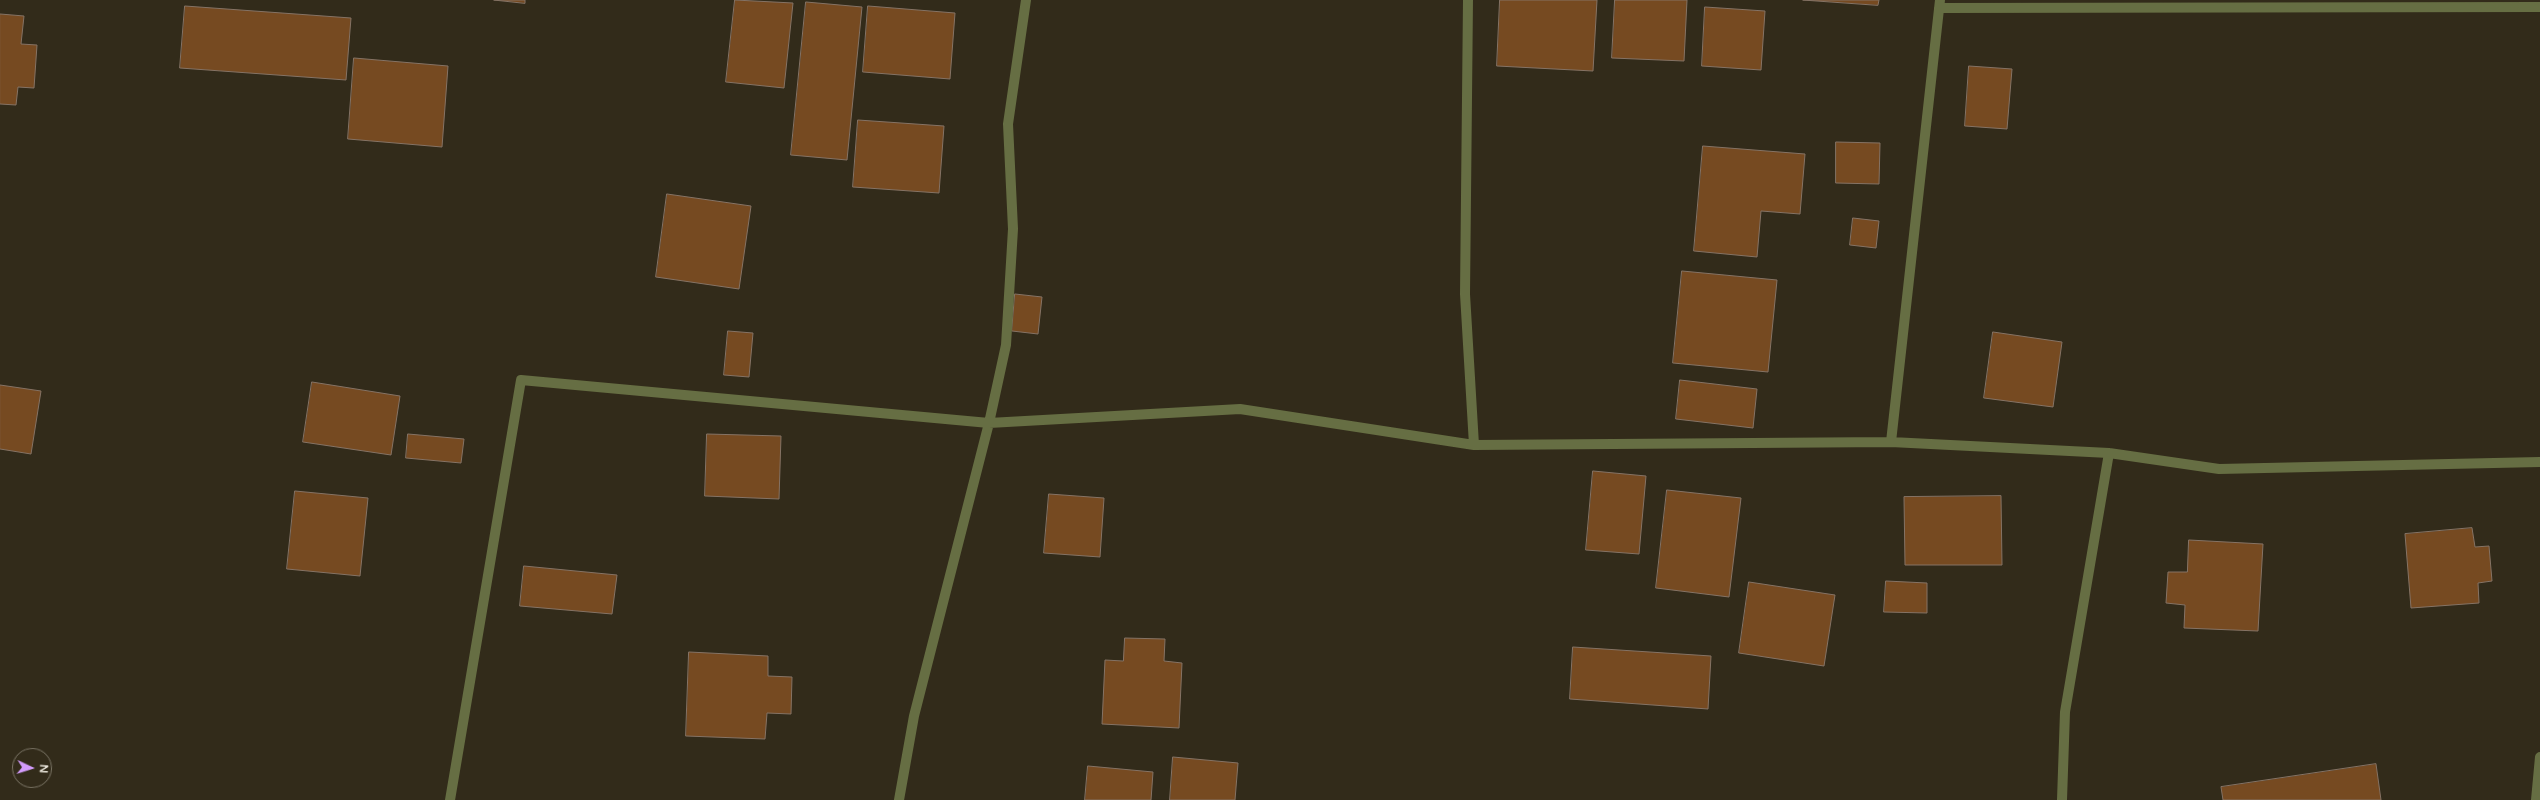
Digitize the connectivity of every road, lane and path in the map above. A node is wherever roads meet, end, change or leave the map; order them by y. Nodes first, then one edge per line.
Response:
1 (1026, 0) edge
2 (1468, 0) edge
3 (1940, 4) edge
4 (2540, 7) edge
5 (989, 423) junction
6 (1891, 442) junction
7 (1474, 445) junction
8 (2108, 453) junction
9 (2540, 462) edge
10 (2540, 757) edge
11 (450, 800) edge
12 (900, 800) edge
13 (2062, 800) edge
14 (2536, 800) edge

1 - 5 street
2 - 7 street
3 - 4 street
3 - 6 street
5 - 7 street
5 - 11 street
5 - 12 street
6 - 7 street
6 - 8 street
8 - 9 street
8 - 13 street
10 - 14 street

